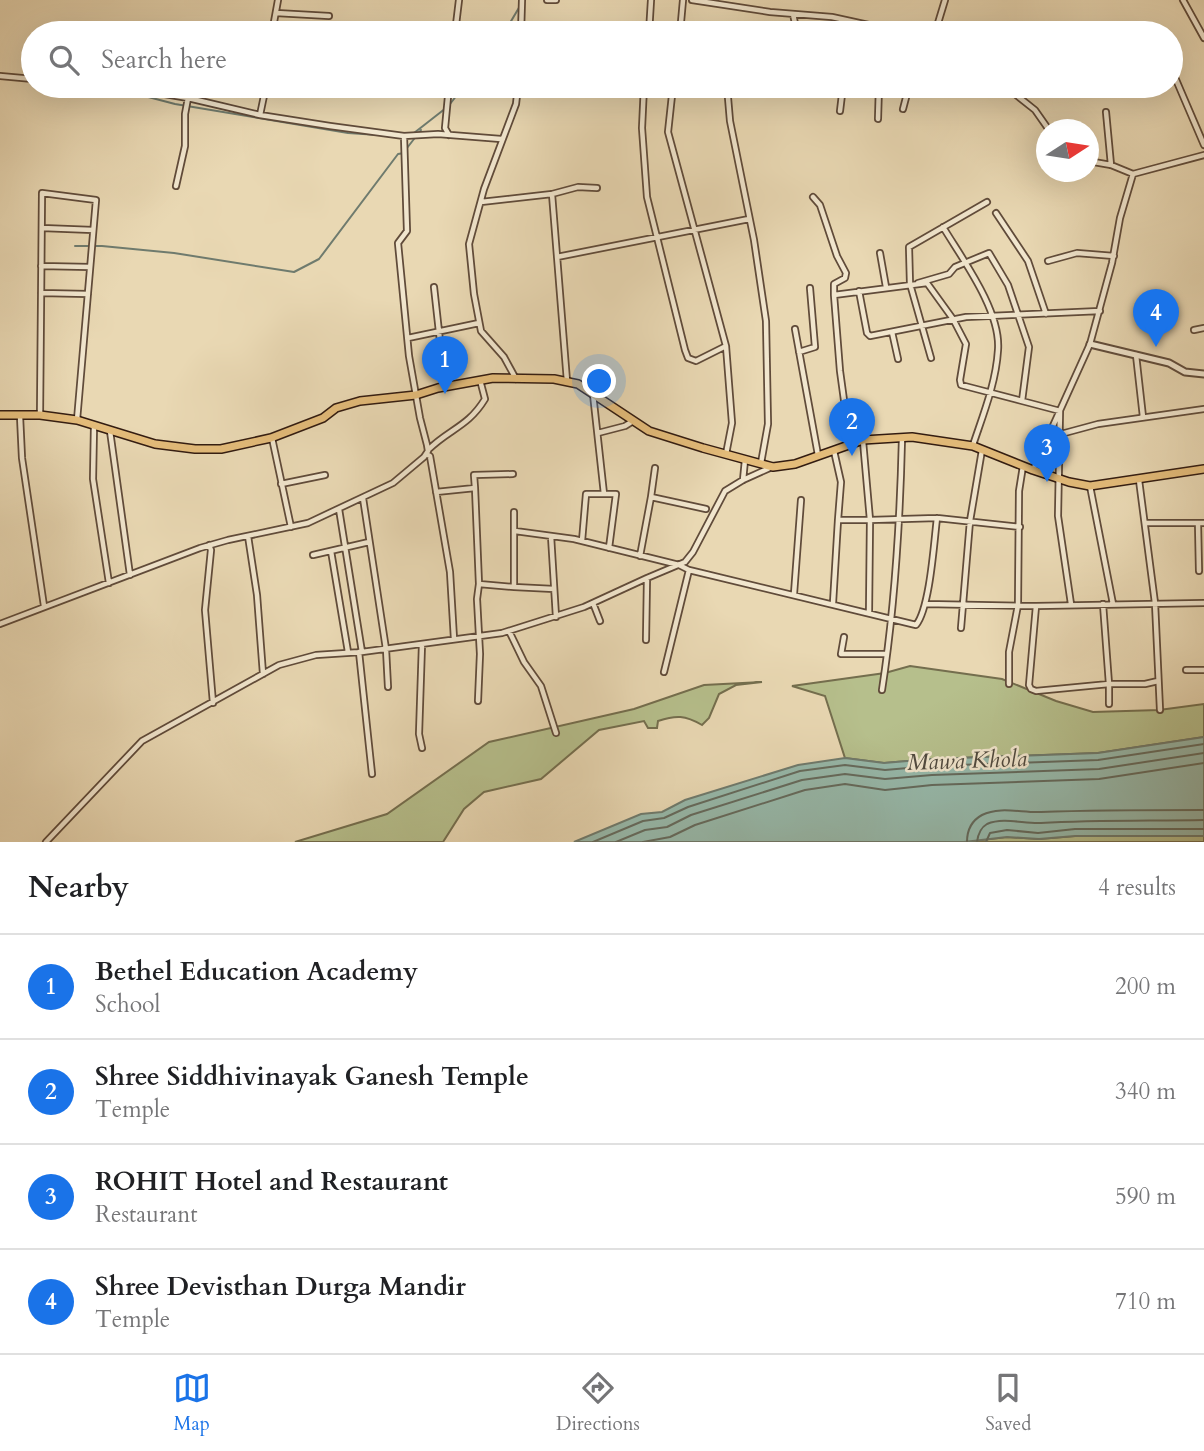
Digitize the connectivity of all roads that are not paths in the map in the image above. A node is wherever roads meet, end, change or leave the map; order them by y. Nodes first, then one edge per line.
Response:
1 (278, 0) edge
2 (459, 0) edge
3 (522, 0) edge
4 (547, 0) edge
5 (555, 0) edge
6 (650, 0) edge
7 (684, 0) edge
8 (692, 0) edge
9 (946, 0) edge
10 (1183, 0) edge
11 (718, 2) edge
12 (276, 13) junction
13 (793, 14) junction
14 (328, 16) dead end
15 (274, 21) edge
16 (456, 21) edge
17 (521, 21) edge
18 (649, 21) edge
19 (681, 21) edge
20 (794, 21) edge
21 (848, 21) edge
22 (939, 21) edge
23 (1204, 38) edge
24 (0, 76) edge
25 (21, 78) edge
26 (1183, 96) edge
27 (188, 98) joint
28 (264, 98) edge
29 (448, 98) edge
30 (516, 98) edge
31 (643, 98) edge
32 (672, 98) edge
33 (728, 98) edge
34 (842, 98) edge
35 (879, 98) edge
36 (906, 98) edge
37 (1020, 98) edge
38 (903, 109) dead end
39 (840, 111) dead end
40 (1106, 112) dead end
41 (260, 115) junction
42 (878, 119) dead end
43 (1041, 119) edge
44 (444, 128) junction
45 (439, 134) junction
46 (449, 135) junction
47 (404, 136) junction
48 (501, 139) junction
49 (1204, 145) edge
50 (1204, 155) edge
51 (1099, 163) edge
52 (1111, 165) junction
53 (1133, 174) junction
54 (176, 186) dead end
55 (597, 188) dead end
56 (552, 194) junction
57 (813, 197) dead end
58 (481, 202) junction
59 (988, 202) dead end
60 (996, 213) dead end
61 (749, 219) junction
62 (943, 227) junction
63 (42, 228) junction
64 (93, 230) junction
65 (694, 231) junction
66 (657, 238) junction
67 (880, 253) dead end
68 (1114, 256) junction
69 (557, 257) junction
70 (1048, 261) dead end
71 (964, 263) junction
72 (41, 266) junction
73 (90, 267) junction
74 (918, 283) junction
75 (911, 284) junction
76 (434, 287) dead end
77 (886, 287) junction
78 (810, 288) dead end
79 (859, 291) junction
80 (41, 293) junction
81 (88, 294) junction
82 (834, 295) junction
83 (1100, 311) junction
84 (992, 314) junction
85 (1046, 314) junction
86 (1018, 315) junction
87 (953, 318) junction
88 (479, 323) junction
89 (921, 326) junction
90 (1204, 328) edge
91 (796, 329) dead end
92 (1194, 330) dead end
93 (438, 331) junction
94 (892, 332) junction
95 (408, 338) junction
96 (1090, 344) junction
97 (726, 346) junction
98 (799, 352) junction
99 (1136, 354) junction
100 (931, 358) dead end
101 (898, 359) dead end
102 (1204, 374) edge
103 (481, 380) junction
104 (516, 380) junction
105 (567, 381) junction
106 (445, 386) junction
107 (593, 393) junction
108 (990, 394) junction
109 (416, 396) junction
110 (1022, 401) junction
111 (1204, 409) edge
112 (1060, 411) junction
113 (0, 415) edge
114 (20, 415) junction
115 (40, 415) junction
116 (1143, 417) junction
117 (76, 420) junction
118 (633, 421) junction
119 (94, 425) junction
120 (110, 430) junction
121 (598, 433) junction
122 (1061, 434) junction
123 (902, 437) junction
124 (271, 438) junction
125 (863, 440) junction
126 (850, 444) junction
127 (973, 446) junction
128 (982, 449) junction
129 (834, 451) junction
130 (427, 452) junction
131 (726, 454) junction
132 (819, 456) junction
133 (745, 460) junction
134 (761, 464) junction
135 (1023, 466) junction
136 (773, 467) junction
137 (654, 468) dead end
138 (1033, 470) junction
139 (1204, 470) edge
140 (513, 474) dead end
141 (325, 475) dead end
142 (1060, 479) junction
143 (743, 480) junction
144 (1139, 480) junction
145 (281, 484) junction
146 (1090, 486) junction
147 (475, 488) junction
148 (436, 492) junction
149 (604, 494) junction
150 (651, 497) junction
151 (363, 498) junction
152 (801, 500) dead end
153 (339, 509) junction
154 (706, 509) dead end
155 (514, 512) dead end
156 (937, 518) junction
157 (838, 520) junction
158 (870, 520) junction
159 (901, 520) junction
160 (970, 521) junction
161 (1145, 523) junction
162 (1201, 523) edge
163 (291, 527) junction
164 (1020, 527) junction
165 (515, 531) junction
166 (248, 536) junction
167 (551, 536) junction
168 (583, 541) junction
169 (369, 542) junction
170 (209, 545) junction
171 (345, 547) junction
172 (609, 548) junction
173 (331, 551) junction
174 (313, 555) dead end
175 (640, 556) junction
176 (679, 565) junction
177 (689, 570) junction
178 (1199, 572) dead end
179 (130, 576) junction
180 (647, 578) junction
181 (109, 583) junction
182 (479, 584) junction
183 (514, 587) junction
184 (554, 589) junction
185 (794, 594) junction
186 (593, 603) junction
187 (833, 603) junction
188 (964, 603) junction
189 (1155, 603) junction
190 (1204, 603) edge
191 (925, 604) junction
192 (1071, 604) junction
193 (1103, 604) junction
194 (1113, 604) junction
195 (1018, 605) junction
196 (44, 606) junction
197 (1036, 606) junction
198 (869, 614) junction
199 (556, 617) junction
200 (893, 619) junction
201 (600, 621) dead end
202 (0, 624) edge
203 (961, 628) dead end
204 (509, 631) junction
205 (478, 636) junction
206 (844, 637) dead end
207 (454, 639) junction
208 (646, 640) dead end
209 (422, 644) junction
210 (386, 649) junction
211 (348, 652) junction
212 (361, 652) junction
213 (887, 654) junction
214 (1186, 670) dead end
215 (1204, 670) edge
216 (664, 671) dead end
217 (263, 674) junction
218 (1158, 681) junction
219 (1009, 684) dead end
220 (1109, 684) junction
221 (388, 687) dead end
222 (882, 690) dead end
223 (478, 701) dead end
224 (213, 703) junction
225 (1109, 704) dead end
226 (1160, 710) dead end
227 (556, 733) dead end
228 (422, 748) dead end
229 (372, 774) dead end
230 (46, 842) edge

1 - 12 street
2 - 16 street
3 - 17 street
4 - 5 street
6 - 18 street
7 - 19 street
8 - 11 street
9 - 22 street
10 - 23 street
11 - 13 street
12 - 14 street
12 - 15 street
13 - 20 street
13 - 21 street
24 - 25 street
26 - 49 street
27 - 41 street
27 - 54 street
28 - 41 street
29 - 44 street
30 - 48 street
31 - 66 street
32 - 65 street
33 - 61 street
34 - 39 street
35 - 42 street
36 - 38 street
37 - 43 street
40 - 52 street
41 - 47 street
44 - 45 street
44 - 46 street
45 - 46 street
45 - 47 street
46 - 48 street
47 - 95 street
48 - 58 street
50 - 53 street
51 - 52 street
52 - 53 street
53 - 68 street
55 - 56 street
56 - 58 street
56 - 69 street
57 - 82 street
58 - 88 street
59 - 62 street
60 - 85 street
61 - 65 street
61 - 134 street
62 - 71 street
62 - 75 street
63 - 64 street
63 - 64 street
63 - 72 street
64 - 73 street
65 - 66 street
65 - 97 street
66 - 69 street
66 - 97 street
67 - 77 street
68 - 70 street
68 - 83 street
69 - 105 street
71 - 74 street
71 - 84 street
71 - 86 street
72 - 73 street
72 - 80 street
73 - 81 street
74 - 75 street
74 - 87 street
75 - 77 street
75 - 89 street
76 - 93 street
77 - 79 street
78 - 98 street
79 - 82 street
79 - 94 street
80 - 81 street
80 - 115 street
81 - 117 street
82 - 126 street
83 - 85 street
83 - 96 street
84 - 86 street
84 - 87 street
84 - 108 street
85 - 86 street
86 - 110 street
87 - 89 street
87 - 108 street
88 - 93 street
88 - 104 street
89 - 94 street
89 - 100 street
90 - 92 street
91 - 98 street
93 - 95 street
93 - 106 street
94 - 101 street
95 - 109 street
96 - 99 street
96 - 112 street
97 - 131 street
98 - 132 street
99 - 102 street
99 - 116 street
103 - 104 main road
103 - 106 main road
103 - 130 street
104 - 105 main road
105 - 107 main road
106 - 109 main road
107 - 118 main road
107 - 121 street
108 - 110 street
108 - 127 street
109 - 124 main road
109 - 130 street
110 - 112 street
111 - 116 street
112 - 122 street
112 - 138 street
113 - 114 main road
114 - 115 main road
114 - 196 street
115 - 117 main road
116 - 122 street
117 - 119 main road
118 - 121 street
118 - 131 main road
119 - 120 main road
119 - 181 street
120 - 124 main road
120 - 179 street
121 - 149 street
122 - 142 street
123 - 125 main road
123 - 127 main road
123 - 159 street
124 - 145 street
125 - 126 main road
125 - 158 street
126 - 129 main road
127 - 128 main road
128 - 135 main road
128 - 160 street
129 - 132 main road
129 - 157 street
130 - 148 street
130 - 151 street
131 - 133 main road
132 - 136 main road
133 - 134 main road
133 - 143 street
134 - 136 main road
135 - 138 main road
135 - 164 street
136 - 143 street
137 - 150 street
138 - 142 main road
139 - 144 main road
140 - 147 street
141 - 145 street
142 - 146 main road
142 - 192 street
143 - 176 street
144 - 146 main road
144 - 161 street
145 - 163 street
146 - 194 street
147 - 148 street
147 - 182 street
148 - 207 street
149 - 168 street
149 - 172 street
150 - 154 street
150 - 175 street
151 - 153 street
151 - 169 street
152 - 185 street
153 - 163 street
153 - 171 street
155 - 165 street
156 - 159 street
156 - 160 street
156 - 191 street
157 - 158 street
157 - 187 street
158 - 159 street
158 - 198 street
159 - 200 street
160 - 164 street
160 - 188 street
161 - 162 street
161 - 189 street
162 - 178 street
163 - 166 street
164 - 195 street
165 - 167 street
165 - 183 street
166 - 170 street
166 - 217 street
167 - 168 street
167 - 184 street
168 - 172 street
169 - 171 street
169 - 210 street
170 - 179 street
170 - 224 street
171 - 173 street
171 - 212 street
172 - 175 street
173 - 174 street
173 - 211 street
175 - 176 street
176 - 177 street
176 - 180 street
177 - 185 street
177 - 216 street
179 - 181 street
180 - 186 street
180 - 208 street
181 - 196 street
182 - 183 street
182 - 205 street
183 - 184 street
184 - 199 street
185 - 187 street
186 - 199 street
186 - 201 street
187 - 198 street
188 - 191 street
188 - 195 street
188 - 203 street
189 - 190 street
189 - 194 street
189 - 218 street
191 - 200 street
192 - 193 street
192 - 197 street
193 - 194 street
193 - 220 street
195 - 197 street
195 - 219 street
196 - 202 street
197 - 220 street
198 - 200 street
199 - 204 street
200 - 213 street
204 - 205 street
204 - 227 street
205 - 207 street
205 - 223 street
206 - 213 street
207 - 209 street
209 - 210 street
209 - 228 street
210 - 212 street
210 - 221 street
211 - 212 street
211 - 217 street
212 - 229 street
213 - 222 street
214 - 215 street
217 - 224 street
218 - 220 street
218 - 226 street
220 - 225 street
224 - 230 street

